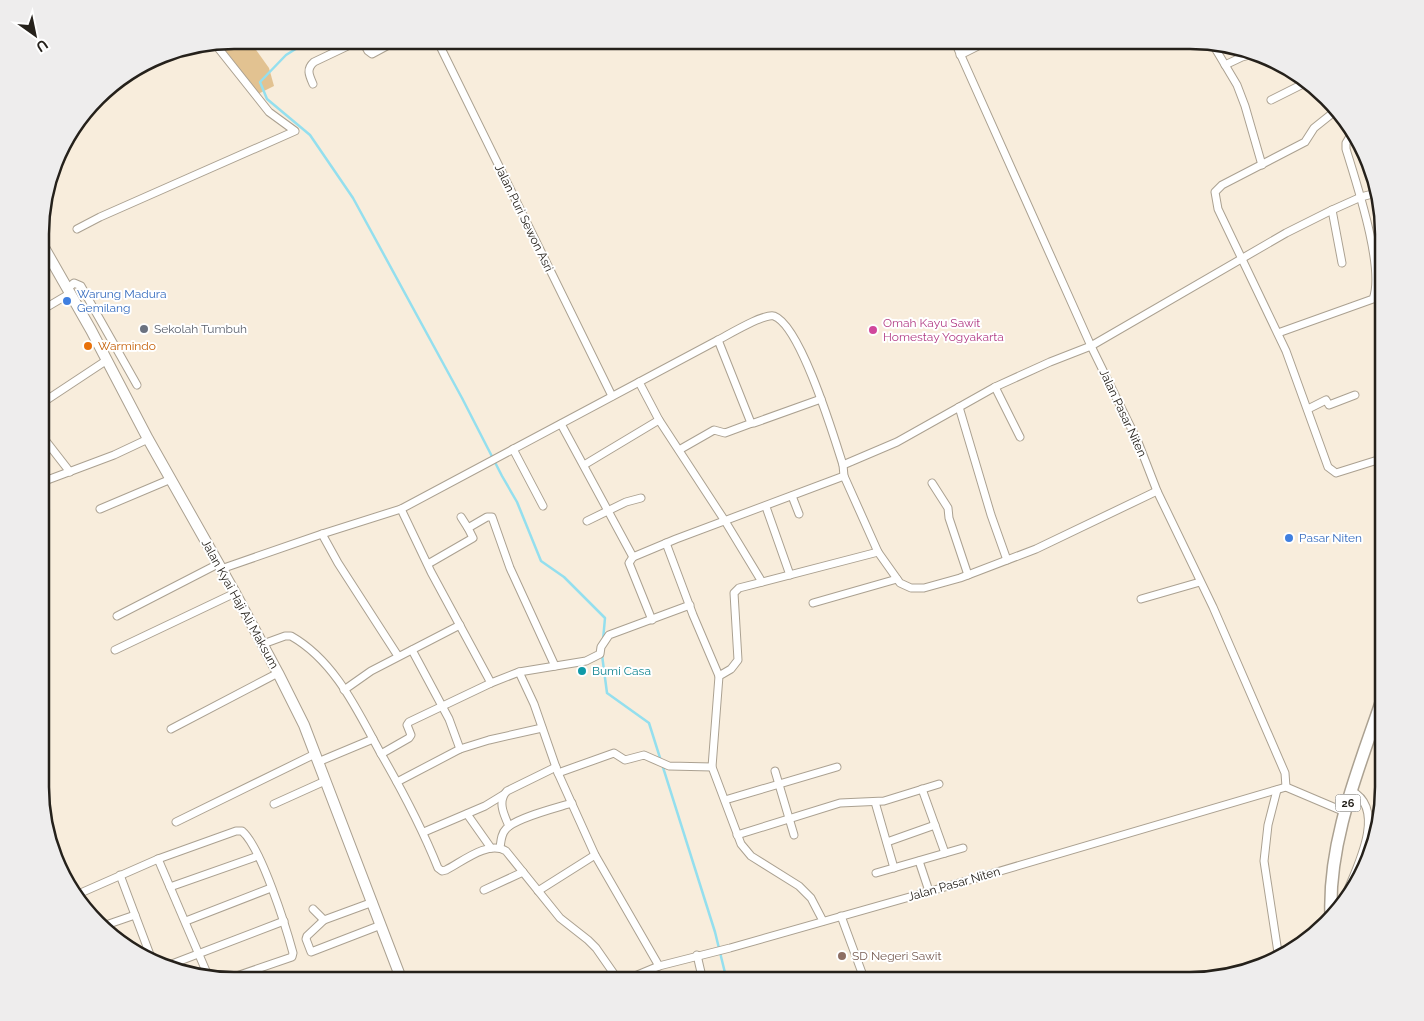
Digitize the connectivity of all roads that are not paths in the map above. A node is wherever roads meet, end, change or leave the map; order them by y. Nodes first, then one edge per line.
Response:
1 (219, 49) edge
2 (341, 49) edge
3 (367, 49) edge
4 (381, 49) edge
5 (440, 49) edge
6 (958, 49) edge
7 (971, 49) edge
8 (1216, 50) edge
9 (960, 54) junction
10 (1245, 57) edge
11 (1225, 64) junction
12 (313, 84) dead end
13 (1300, 85) edge
14 (1271, 100) dead end
15 (1331, 114) edge
16 (1349, 138) edge
17 (1262, 165) junction
18 (1371, 194) edge
19 (1361, 197) junction
20 (1332, 210) junction
21 (77, 229) dead end
22 (49, 257) edge
23 (1242, 258) junction
24 (1342, 263) dead end
25 (1375, 273) edge
26 (1375, 288) edge
27 (68, 291) junction
28 (49, 305) edge
29 (103, 322) junction
30 (91, 330) junction
31 (1278, 333) junction
32 (718, 340) junction
33 (1091, 346) junction
34 (107, 360) junction
35 (638, 382) junction
36 (137, 385) dead end
37 (995, 387) junction
38 (1355, 395) dead end
39 (612, 396) junction
40 (49, 398) edge
41 (821, 398) junction
42 (958, 407) junction
43 (1308, 410) junction
44 (659, 420) junction
45 (752, 423) junction
46 (561, 424) junction
47 (1020, 437) dead end
48 (148, 439) junction
49 (49, 445) edge
50 (513, 449) junction
51 (679, 450) junction
52 (1375, 461) edge
53 (584, 465) junction
54 (843, 465) junction
55 (70, 472) junction
56 (844, 476) junction
57 (171, 479) junction
58 (49, 480) edge
59 (932, 483) dead end
60 (1157, 491) junction
61 (792, 496) junction
62 (641, 498) dead end
63 (543, 506) dead end
64 (766, 507) junction
65 (400, 508) junction
66 (100, 509) dead end
67 (608, 510) junction
68 (798, 514) dead end
69 (461, 517) dead end
70 (587, 521) dead end
71 (725, 521) junction
72 (468, 528) junction
73 (322, 534) junction
74 (666, 543) junction
75 (878, 552) junction
76 (633, 558) junction
77 (1007, 560) junction
78 (428, 564) junction
79 (220, 566) junction
80 (790, 575) junction
81 (968, 575) junction
82 (897, 579) junction
83 (762, 582) junction
84 (1200, 582) junction
85 (235, 593) junction
86 (1141, 599) dead end
87 (813, 603) dead end
88 (690, 605) junction
89 (117, 616) dead end
90 (652, 620) junction
91 (460, 625) junction
92 (263, 644) junction
93 (115, 650) dead end
94 (412, 650) junction
95 (398, 656) junction
96 (555, 666) junction
97 (519, 672) junction
98 (278, 673) junction
99 (719, 676) junction
100 (491, 683) junction
101 (344, 690) junction
102 (442, 706) junction
103 (1375, 721) edge
104 (542, 728) junction
105 (171, 729) dead end
106 (373, 739) junction
107 (460, 749) junction
108 (382, 754) junction
109 (316, 758) junction
110 (712, 767) junction
111 (837, 767) dead end
112 (557, 770) junction
113 (775, 770) dead end
114 (325, 781) junction
115 (397, 782) junction
116 (939, 784) dead end
117 (779, 785) junction
118 (1286, 787) junction
119 (922, 790) junction
120 (1277, 790) junction
121 (1352, 791) junction
122 (503, 795) junction
123 (725, 800) junction
124 (875, 802) junction
125 (572, 803) junction
126 (274, 804) dead end
127 (1345, 812) junction
128 (467, 814) junction
129 (790, 818) junction
130 (176, 822) dead end
131 (935, 825) junction
132 (509, 826) junction
133 (424, 832) junction
134 (737, 835) junction
135 (794, 835) dead end
136 (887, 842) junction
137 (492, 848) junction
138 (500, 848) junction
139 (963, 848) dead end
140 (945, 853) junction
141 (595, 855) junction
142 (258, 856) junction
143 (158, 859) junction
144 (919, 861) junction
145 (1360, 861) edge
146 (894, 868) junction
147 (523, 872) junction
148 (876, 873) dead end
149 (120, 875) junction
150 (170, 888) junction
151 (271, 888) junction
152 (484, 890) dead end
153 (538, 891) junction
154 (929, 891) junction
155 (82, 892) edge
156 (1341, 895) edge
157 (1330, 896) junction
158 (373, 902) junction
159 (1331, 907) edge
160 (313, 909) dead end
161 (135, 915) junction
162 (842, 916) junction
163 (324, 920) junction
164 (186, 921) junction
165 (823, 921) junction
166 (284, 922) junction
167 (109, 924) edge
168 (381, 925) junction
169 (145, 950) edge
170 (1278, 950) edge
171 (200, 954) junction
172 (697, 956) junction
173 (176, 963) edge
174 (659, 966) junction
175 (206, 971) edge
176 (247, 972) edge
177 (399, 972) edge
178 (614, 972) edge
179 (644, 972) edge
180 (701, 972) edge
181 (862, 972) edge

1 - 21 street
2 - 12 street
3 - 4 street
5 - 39 street, Jalan Puri Sewon Asri
6 - 9 street, Jalan Pasar Niten
7 - 9 street
8 - 11 street
9 - 33 street, Jalan Pasar Niten
10 - 11 street
11 - 17 street
13 - 14 street
15 - 17 street
16 - 19 street
17 - 23 street
18 - 19 street
19 - 20 street
19 - 25 street
20 - 23 street
20 - 24 street
22 - 27 street, Jalan Kyai Haji Ali Maksum
23 - 31 street
23 - 33 street
26 - 31 street
27 - 28 street
27 - 29 street
27 - 30 street, Jalan Kyai Haji Ali Maksum
29 - 30 street
29 - 36 street
30 - 34 street, Jalan Kyai Haji Ali Maksum
31 - 43 street
32 - 35 street
32 - 41 street
32 - 45 street
33 - 37 street
33 - 60 street, Jalan Pasar Niten
34 - 40 street
34 - 48 street, Jalan Kyai Haji Ali Maksum
35 - 39 street
35 - 44 street
37 - 42 street
37 - 47 street
38 - 43 street
39 - 46 street
41 - 45 street
41 - 54 street
42 - 54 street
42 - 77 street
43 - 52 street
44 - 51 street
44 - 53 street
45 - 51 street
46 - 50 street
46 - 53 street
48 - 55 street
48 - 57 street, Jalan Kyai Haji Ali Maksum
49 - 55 street
50 - 63 street
50 - 65 street
51 - 71 street
53 - 67 street
54 - 56 street
55 - 58 street
56 - 61 street
56 - 75 street
57 - 66 street
57 - 79 street, Jalan Kyai Haji Ali Maksum
59 - 81 street
60 - 77 street
60 - 84 street, Jalan Pasar Niten
61 - 64 street
61 - 68 street
62 - 67 street
64 - 71 street
64 - 80 street
65 - 73 street
65 - 78 street
67 - 70 street
67 - 76 street
69 - 72 street
71 - 74 street
71 - 83 street
72 - 78 street
72 - 96 street
73 - 79 street
73 - 95 street
74 - 76 street
74 - 88 street
75 - 80 street
75 - 82 street
76 - 90 street
77 - 81 street
78 - 91 street
79 - 85 street, Jalan Kyai Haji Ali Maksum
79 - 89 street
80 - 83 street
81 - 82 street
82 - 87 street
83 - 99 street
84 - 86 street
84 - 118 street, Jalan Pasar Niten
85 - 92 street, Jalan Kyai Haji Ali Maksum
85 - 93 street
88 - 90 street
88 - 99 street
90 - 96 street
91 - 94 street
91 - 100 street
92 - 98 street, Jalan Kyai Haji Ali Maksum
92 - 101 street
94 - 95 street
94 - 102 street
95 - 101 street
96 - 97 street
97 - 100 street
97 - 104 street
98 - 105 street
98 - 109 street, Jalan Kyai Haji Ali Maksum
99 - 110 street
100 - 102 street
101 - 106 street
102 - 107 street
102 - 108 street
103 - 121 main road, 26
104 - 107 street
104 - 112 street
106 - 108 street
106 - 109 street
107 - 115 street
108 - 115 street
109 - 114 street, Jalan Kyai Haji Ali Maksum
109 - 130 street
110 - 112 street
110 - 123 street
111 - 117 street
112 - 122 street
112 - 125 street
113 - 117 street
114 - 126 street
114 - 158 street, Jalan Kyai Haji Ali Maksum
115 - 133 street
116 - 119 street
117 - 123 street
117 - 129 street
118 - 120 street, Jalan Pasar Niten
118 - 127 street
119 - 124 street
119 - 131 street
120 - 154 street, Jalan Pasar Niten
120 - 170 street
121 - 127 main road, 26
121 - 145 street
122 - 128 street
122 - 132 street
123 - 134 street
124 - 129 street
124 - 136 street
125 - 132 street
125 - 141 street
127 - 157 main road, 26
128 - 133 street
128 - 137 street
129 - 134 street
129 - 135 street
131 - 136 street
131 - 140 street
132 - 138 street
133 - 137 street
134 - 165 street
136 - 146 street
137 - 138 street
138 - 147 street
139 - 140 street
140 - 144 street
141 - 153 street
141 - 174 street
142 - 143 street
142 - 150 street
142 - 151 street
143 - 149 street
143 - 150 street
144 - 146 street
144 - 154 street
146 - 148 street
147 - 152 street
147 - 153 street
149 - 155 street
149 - 161 street
150 - 164 street
151 - 164 street
151 - 166 street
153 - 178 street
154 - 162 street, Jalan Pasar Niten
156 - 157 street
157 - 159 main road, 26
158 - 163 street
158 - 168 street, Jalan Kyai Haji Ali Maksum
160 - 163 street
161 - 167 street
161 - 169 street
162 - 165 street, Jalan Pasar Niten
162 - 181 street
163 - 168 street
164 - 171 street
165 - 172 street, Jalan Pasar Niten
166 - 171 street
166 - 176 street
168 - 177 street, Jalan Kyai Haji Ali Maksum
171 - 173 street
171 - 175 street
172 - 174 street, Jalan Pasar Niten
172 - 180 street
174 - 179 street, Jalan Pasar Niten

